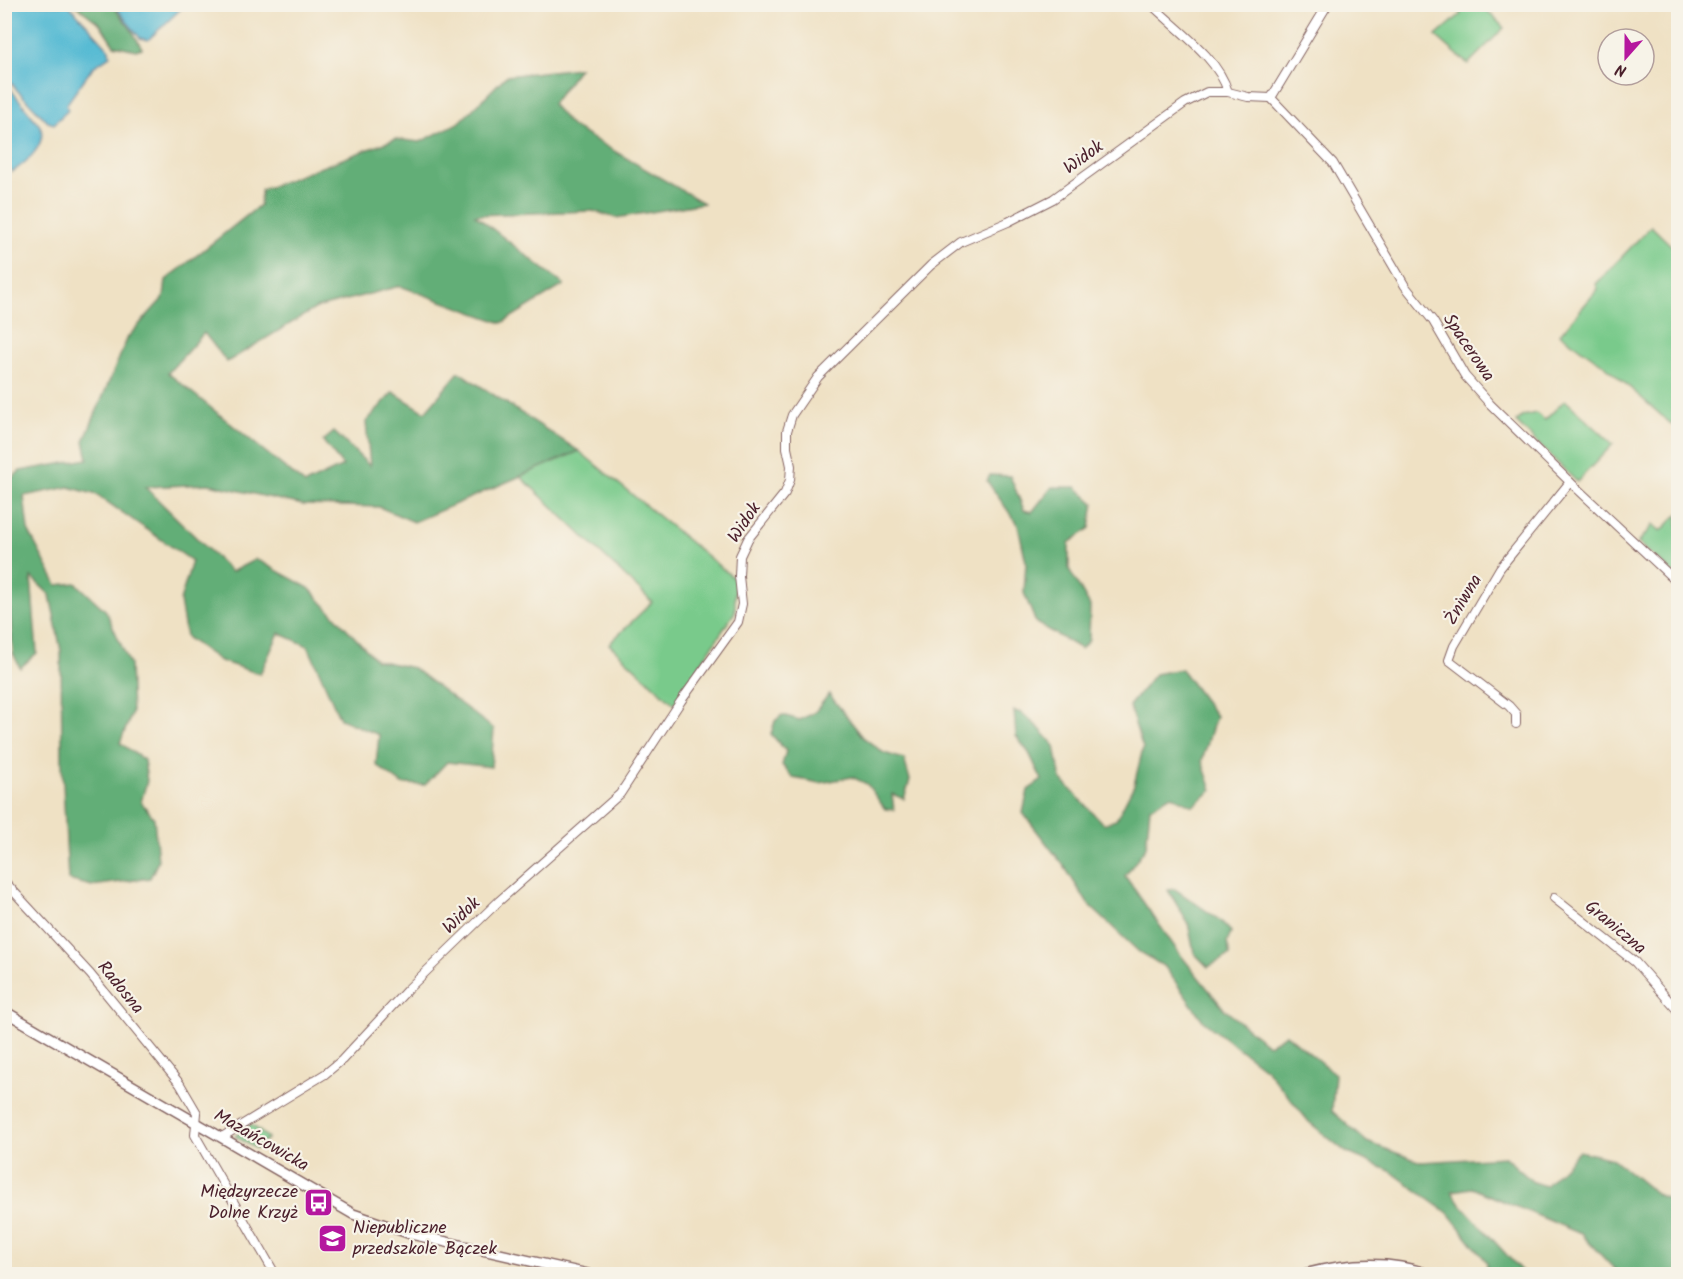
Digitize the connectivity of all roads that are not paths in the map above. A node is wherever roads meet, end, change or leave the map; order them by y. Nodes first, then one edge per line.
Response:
1 (1150, 4) edge
2 (1328, 4) edge
3 (1228, 92) junction
4 (1271, 98) junction
5 (1570, 482) junction
6 (1678, 583) edge
7 (1516, 724) dead end
8 (4, 799) edge
9 (4, 812) edge
10 (4, 881) edge
11 (1554, 898) dead end
12 (4, 1011) edge
13 (1678, 1011) edge
14 (196, 1122) junction
15 (222, 1137) junction
16 (275, 1275) edge
17 (588, 1275) edge
18 (1304, 1275) edge
19 (1428, 1275) edge

1 - 3 street
2 - 4 street
3 - 4 street, Widok
3 - 15 street, Widok
4 - 5 street, Spacerowa
5 - 6 street, Spacerowa
5 - 7 street, Żniwna
8 - 9 street
10 - 14 street, Radosna
11 - 13 street, Graniczna
12 - 14 street, Mazańcowicka
14 - 15 street, Mazańcowicka
14 - 16 street, Radosna
15 - 17 street, Mazańcowicka
18 - 19 street

